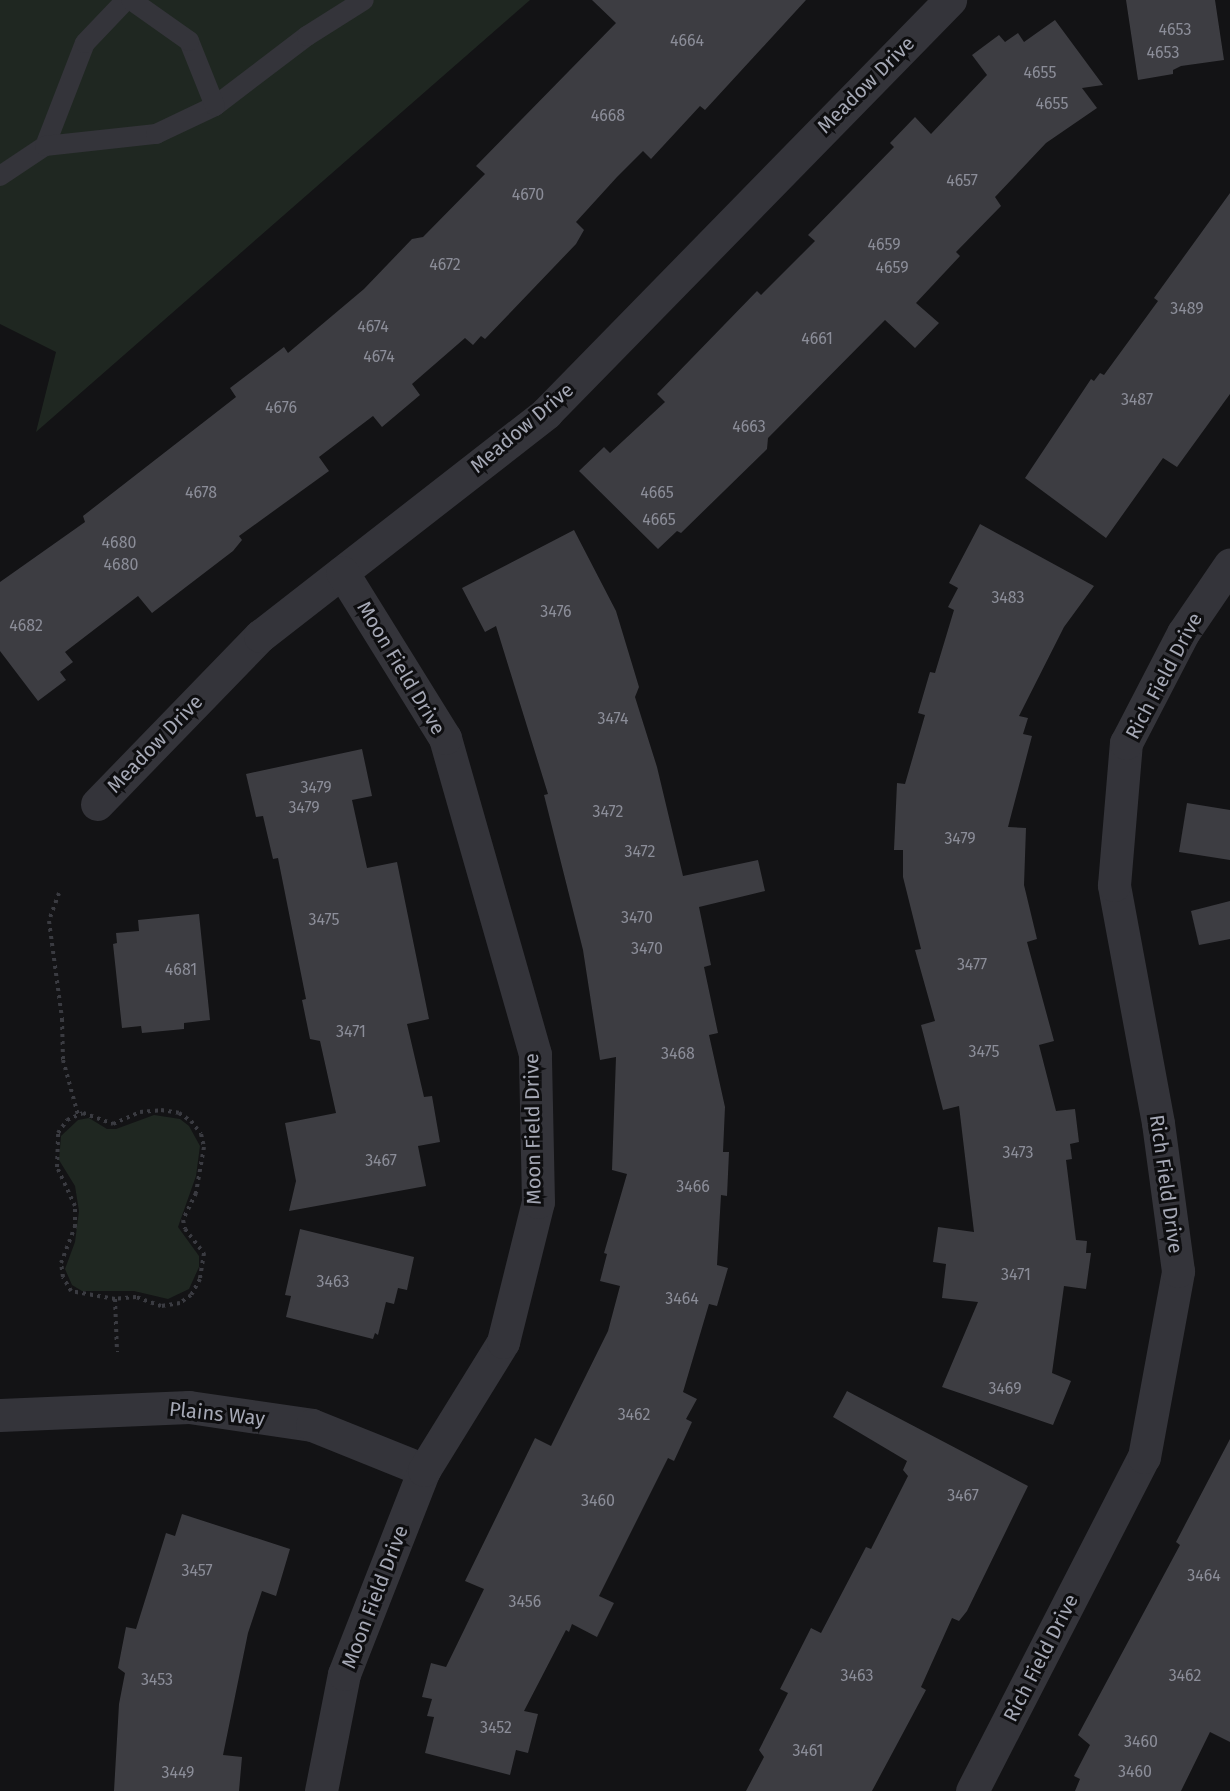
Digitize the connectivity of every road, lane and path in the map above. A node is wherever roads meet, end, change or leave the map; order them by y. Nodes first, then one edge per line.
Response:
1 (129, 0) edge
2 (364, 0) edge
3 (950, 0) edge
4 (215, 106) junction
5 (45, 146) junction
6 (0, 176) edge
7 (1230, 564) edge
8 (342, 572) junction
9 (97, 804) dead end
10 (59, 893) dead end
11 (78, 1115) junction
12 (115, 1299) junction
13 (117, 1352) dead end
14 (0, 1414) edge
15 (424, 1470) junction
16 (321, 1791) edge
17 (972, 1791) edge

1 - 4 lane
1 - 5 lane
2 - 4 lane
3 - 8 street, Meadow Drive
4 - 5 lane
5 - 6 lane
7 - 17 street, Rich Field Drive
8 - 9 street, Meadow Drive
8 - 15 street, Moon Field Drive
10 - 11 path
11 - 12 path
11 - 12 path
12 - 13 path
14 - 15 street, Plains Way
15 - 16 street, Moon Field Drive

